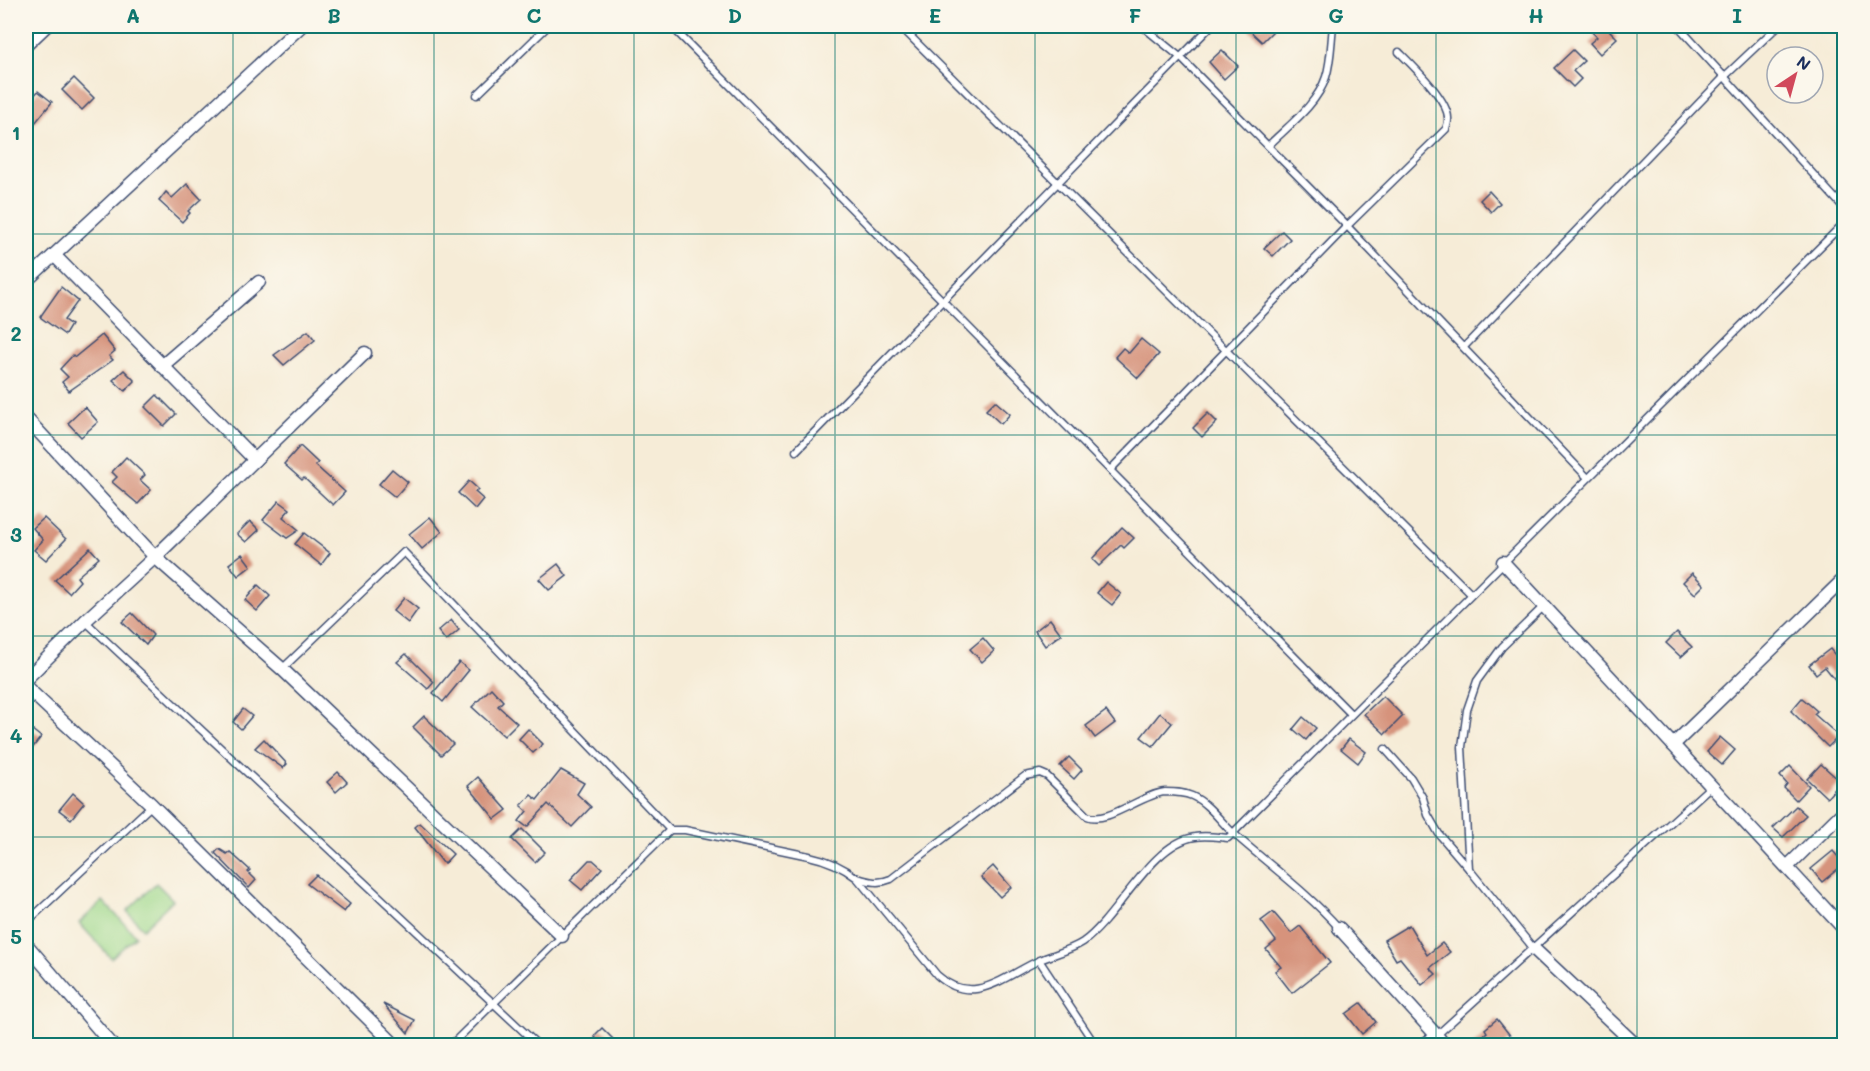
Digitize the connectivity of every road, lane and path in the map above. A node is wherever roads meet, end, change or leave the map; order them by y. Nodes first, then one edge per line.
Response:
1 (46, 26) edge
2 (301, 26) edge
3 (548, 26) edge
4 (900, 26) edge
5 (1143, 26) edge
6 (1211, 26) edge
7 (1333, 26) edge
8 (1678, 26) edge
9 (1778, 26) edge
10 (676, 31) dead end
11 (26, 45) edge
12 (1399, 52) dead end
13 (1180, 57) junction
14 (1724, 77) junction
15 (477, 95) dead end
16 (1268, 146) junction
17 (1058, 183) junction
18 (1845, 208) edge
19 (1845, 223) edge
20 (1347, 226) junction
21 (54, 255) junction
22 (26, 280) edge
23 (259, 282) dead end
24 (942, 301) junction
25 (1464, 347) junction
26 (1226, 350) junction
27 (365, 353) dead end
28 (162, 366) junction
29 (26, 418) edge
30 (796, 451) dead end
31 (255, 460) junction
32 (1110, 470) junction
33 (1588, 478) junction
34 (155, 557) junction
35 (1500, 560) junction
36 (1845, 579) edge
37 (1471, 594) junction
38 (1544, 606) junction
39 (85, 621) junction
40 (282, 669) junction
41 (26, 680) edge
42 (26, 687) edge
43 (1351, 714) junction
44 (1673, 745) junction
45 (1385, 749) dead end
46 (1712, 785) junction
47 (152, 805) junction
48 (1845, 811) edge
49 (670, 830) junction
50 (1233, 833) junction
51 (1787, 867) junction
52 (1469, 869) junction
53 (857, 878) junction
54 (26, 923) edge
55 (1339, 928) joint
56 (1845, 929) edge
57 (562, 936) junction
58 (26, 944) edge
59 (1534, 949) junction
60 (1040, 960) junction
61 (494, 1003) junction
62 (1441, 1041) edge
63 (112, 1046) edge
64 (396, 1046) edge
65 (450, 1046) edge
66 (539, 1046) edge
67 (1096, 1046) edge
68 (1422, 1046) edge
69 (1637, 1046) edge

1 - 11 street
2 - 21 street
3 - 15 lane
4 - 17 lane
5 - 13 lane
6 - 13 lane
7 - 16 lane
8 - 14 lane
9 - 14 lane
10 - 24 lane
12 - 20 lane
13 - 16 lane
13 - 17 lane
14 - 18 lane
14 - 25 lane
16 - 20 lane
17 - 24 lane
17 - 26 lane
19 - 33 lane
20 - 25 lane
20 - 26 lane
21 - 22 street
21 - 28 street
23 - 28 street
24 - 30 lane
24 - 32 lane
25 - 33 lane
26 - 32 lane
26 - 37 lane
27 - 31 street
28 - 31 street
29 - 34 street
31 - 34 street
32 - 43 lane
33 - 35 lane
34 - 39 street
34 - 40 street
35 - 37 lane
35 - 38 street
36 - 44 street
37 - 43 lane
38 - 44 street
38 - 52 lane
39 - 41 street
39 - 61 lane
40 - 49 lane
40 - 57 street
42 - 47 street
43 - 50 lane
44 - 46 street
45 - 52 lane
46 - 51 street
46 - 59 lane
47 - 54 lane
47 - 64 street
48 - 51 street
49 - 53 lane
49 - 57 lane
50 - 53 lane
50 - 55 lane
50 - 60 lane
51 - 56 street
52 - 59 lane
53 - 60 lane
55 - 62 street
57 - 61 lane
58 - 63 street
59 - 62 lane
59 - 69 street
60 - 67 lane
61 - 65 lane
61 - 66 lane
62 - 68 street

